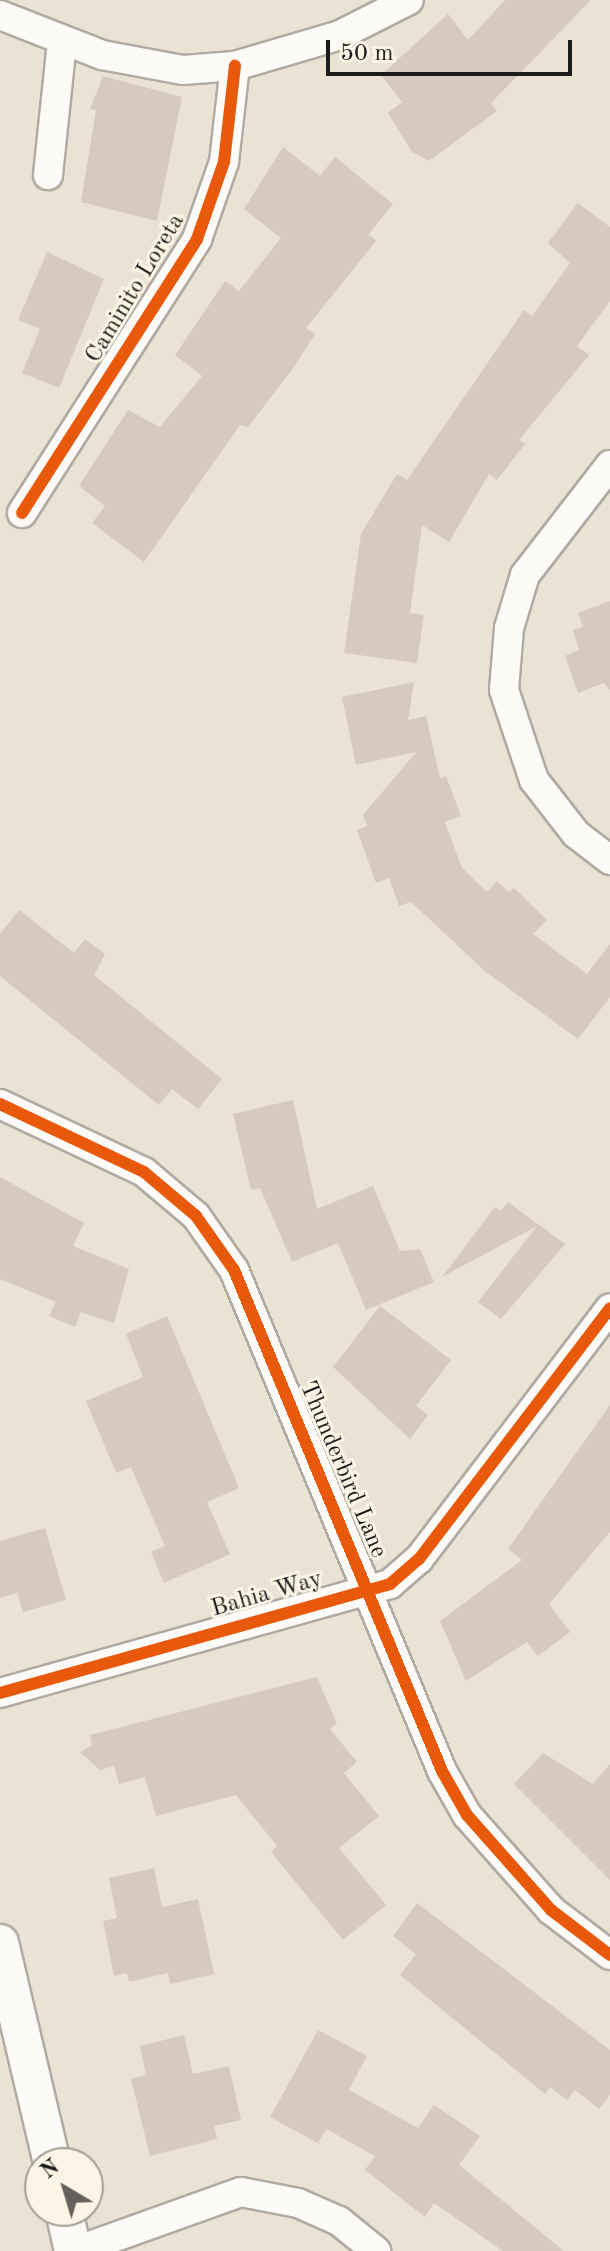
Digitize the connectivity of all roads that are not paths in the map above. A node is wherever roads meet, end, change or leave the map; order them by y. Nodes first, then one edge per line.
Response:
1 (409, 0) edge
2 (0, 15) edge
3 (62, 41) junction
4 (235, 66) junction
5 (48, 175) dead end
6 (610, 465) edge
7 (22, 513) dead end
8 (610, 860) edge
9 (0, 1104) edge
10 (610, 1308) edge
11 (367, 1589) junction
12 (0, 1693) edge
13 (0, 1943) edge
14 (610, 1955) edge
15 (48, 2147) edge
16 (68, 2227) edge
17 (75, 2251) edge
18 (376, 2251) edge

1 - 4 street
2 - 3 street
3 - 4 street
3 - 5 street
4 - 7 street, Caminito Loreta
6 - 8 street
9 - 11 street, Thunderbird Lane
10 - 11 street, Bahia Way
11 - 12 street, Bahia Way
11 - 14 street, Thunderbird Lane
13 - 15 street
16 - 17 street
17 - 18 street

